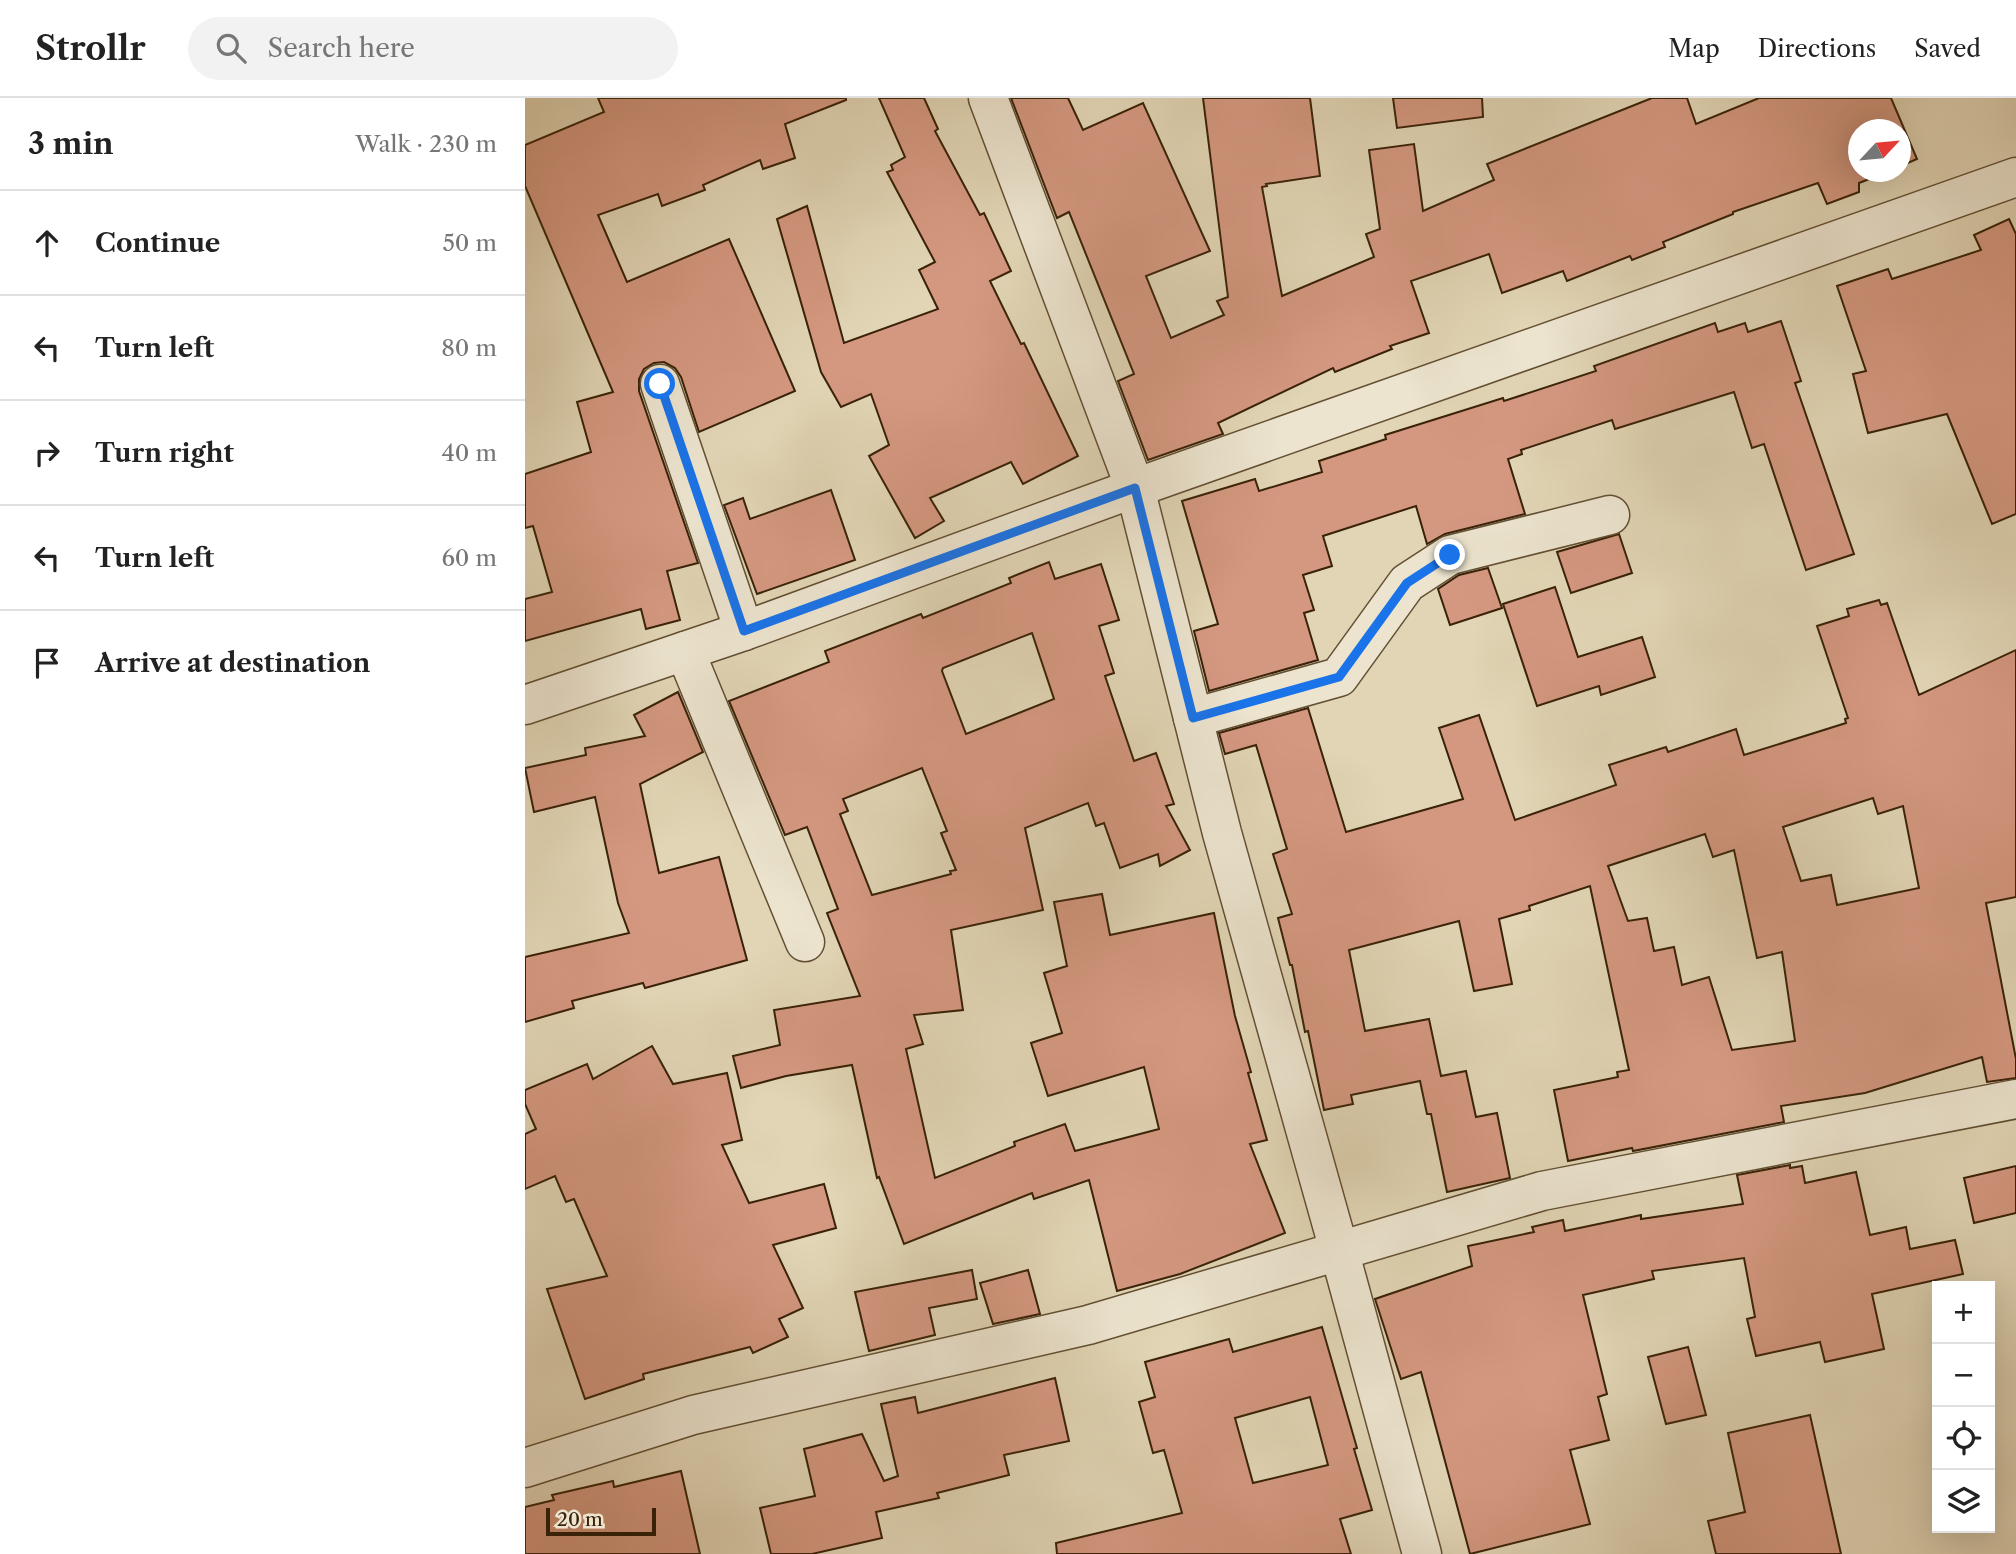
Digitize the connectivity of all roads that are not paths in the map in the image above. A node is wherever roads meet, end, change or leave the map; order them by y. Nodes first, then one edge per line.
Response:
1 (988, 98) edge
2 (2016, 177) edge
3 (660, 384) dead end
4 (1135, 488) junction
5 (1610, 515) dead end
6 (744, 631) junction
7 (685, 651) junction
8 (525, 705) edge
9 (1193, 718) junction
10 (805, 942) dead end
11 (2016, 1099) edge
12 (1339, 1250) junction
13 (525, 1468) edge
14 (1422, 1554) edge

1 - 4 street
2 - 4 street
3 - 6 street
4 - 6 street
4 - 9 street
5 - 9 street
6 - 7 street
7 - 8 street
7 - 10 street
9 - 12 street
11 - 12 street
12 - 13 street
12 - 14 street

